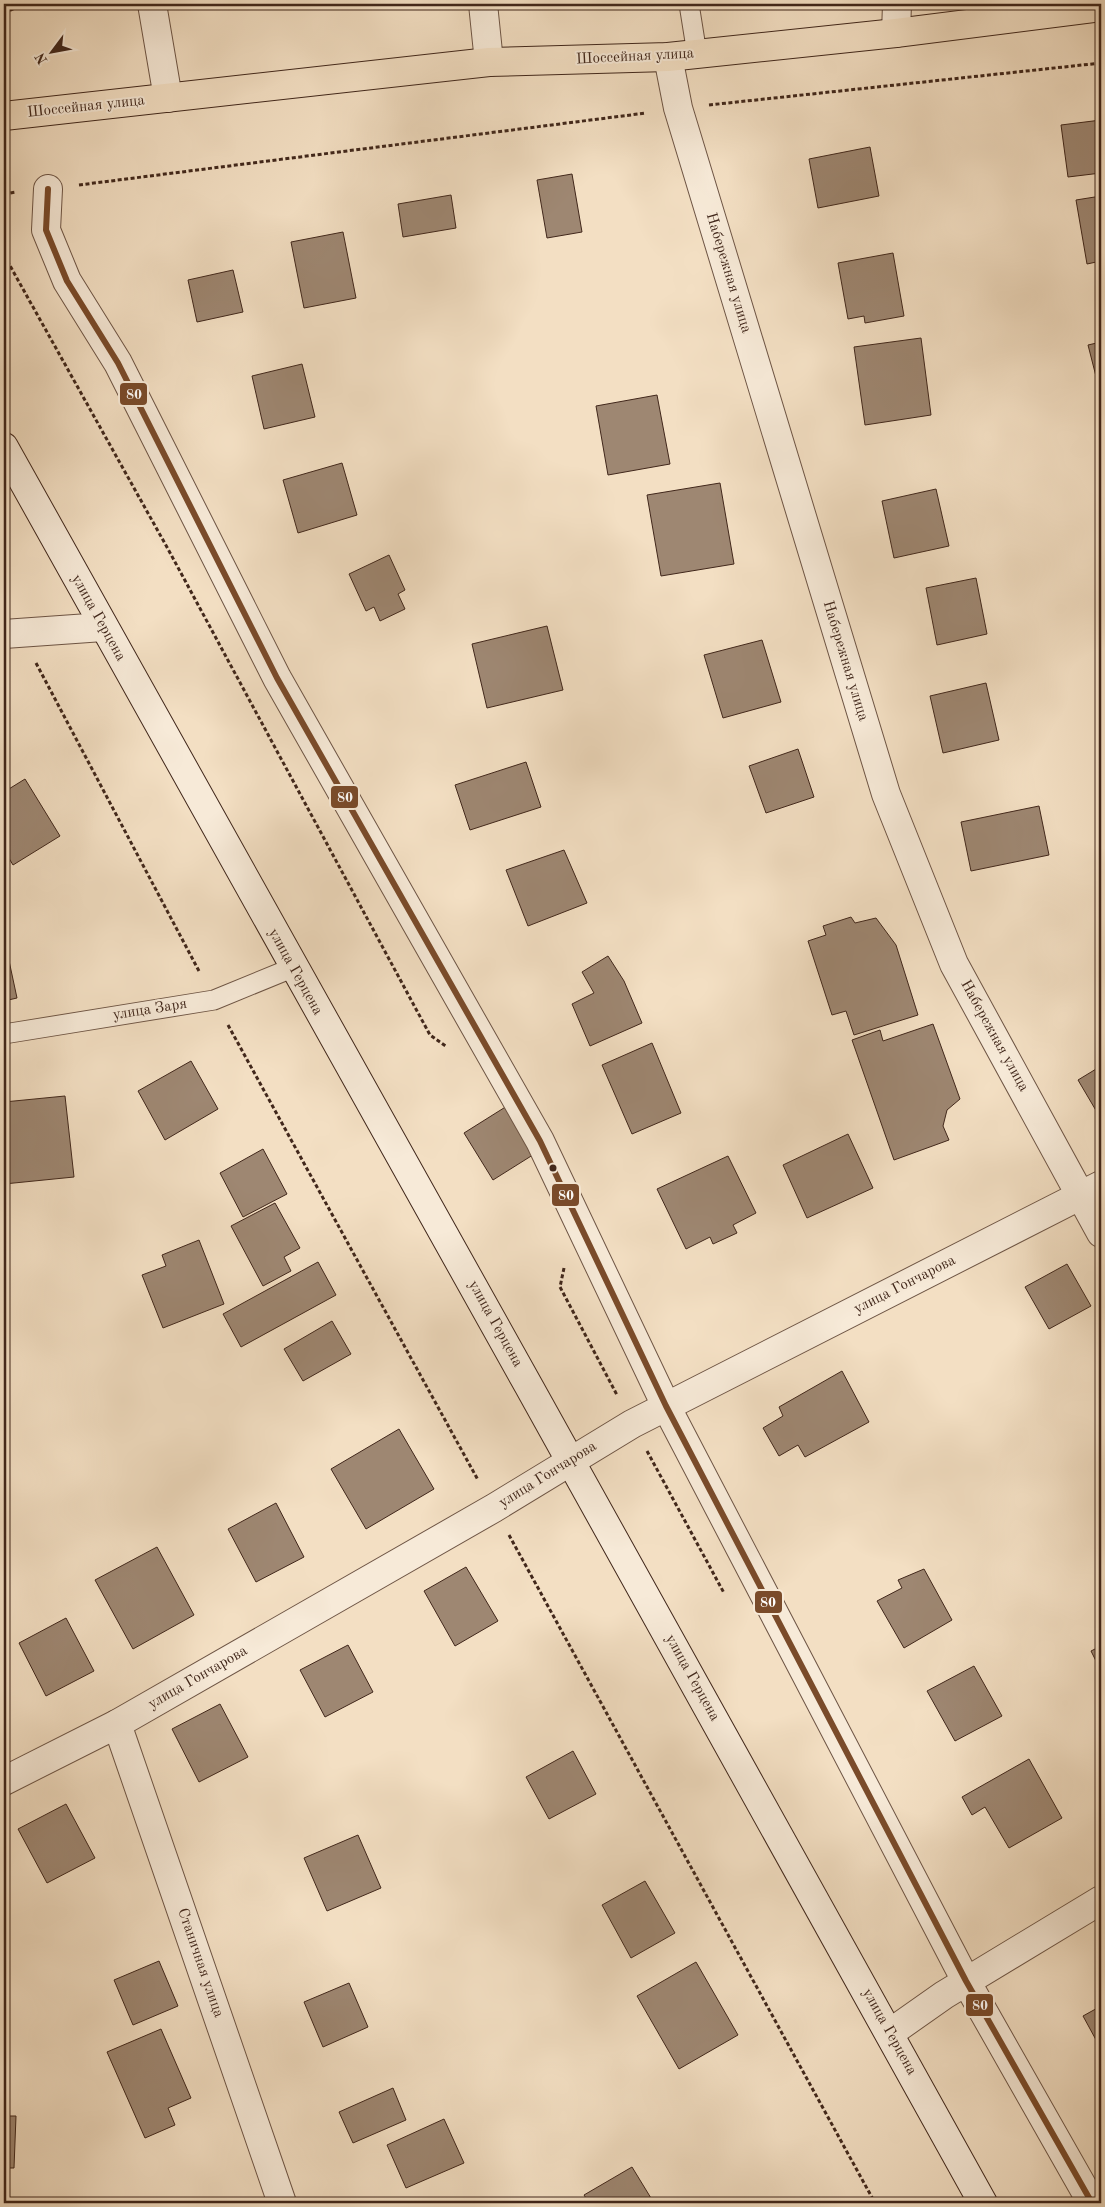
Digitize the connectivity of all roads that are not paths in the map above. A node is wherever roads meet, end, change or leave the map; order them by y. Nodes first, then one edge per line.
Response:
1 (152, 4) edge
2 (483, 4) edge
3 (689, 4) edge
4 (897, 4) edge
5 (1101, 7) edge
6 (896, 33) junction
7 (697, 54) junction
8 (668, 57) junction
9 (489, 62) junction
10 (168, 98) junction
11 (4, 116) edge
12 (48, 189) road end
13 (4, 447) edge
14 (103, 627) junction
15 (12, 633) edge
16 (292, 968) junction
17 (4, 1034) edge
18 (1092, 1190) edge
19 (1101, 1233) edge
20 (666, 1406) junction
21 (571, 1459) junction
22 (117, 1724) junction
23 (4, 1781) edge
24 (1101, 1900) edge
25 (966, 1981) junction
26 (890, 2033) junction
27 (282, 2203) edge
28 (983, 2203) edge
29 (1092, 2203) edge

1 - 10 street
2 - 9 street
3 - 7 lane
4 - 6 street
5 - 6 main road, Шоссейная улица
6 - 7 main road, Шоссейная улица
7 - 8 main road, Шоссейная улица
8 - 9 main road, Шоссейная улица
8 - 18 street, Набережная улица
9 - 10 main road, Шоссейная улица
10 - 11 main road, Шоссейная улица
12 - 20 street
13 - 14 street, улица Герцена
14 - 15 street
14 - 16 street, улица Герцена
16 - 17 lane, улица Заря
16 - 21 street, улица Герцена
18 - 19 street, Набережная улица
18 - 20 street, улица Гончарова
20 - 21 street, улица Гончарова
20 - 25 street
21 - 22 street, улица Гончарова
21 - 26 street, улица Герцена
22 - 23 street, улица Гончарова
22 - 27 street, Станичная улица
24 - 25 street
25 - 26 street
25 - 29 street
26 - 28 street, улица Герцена

